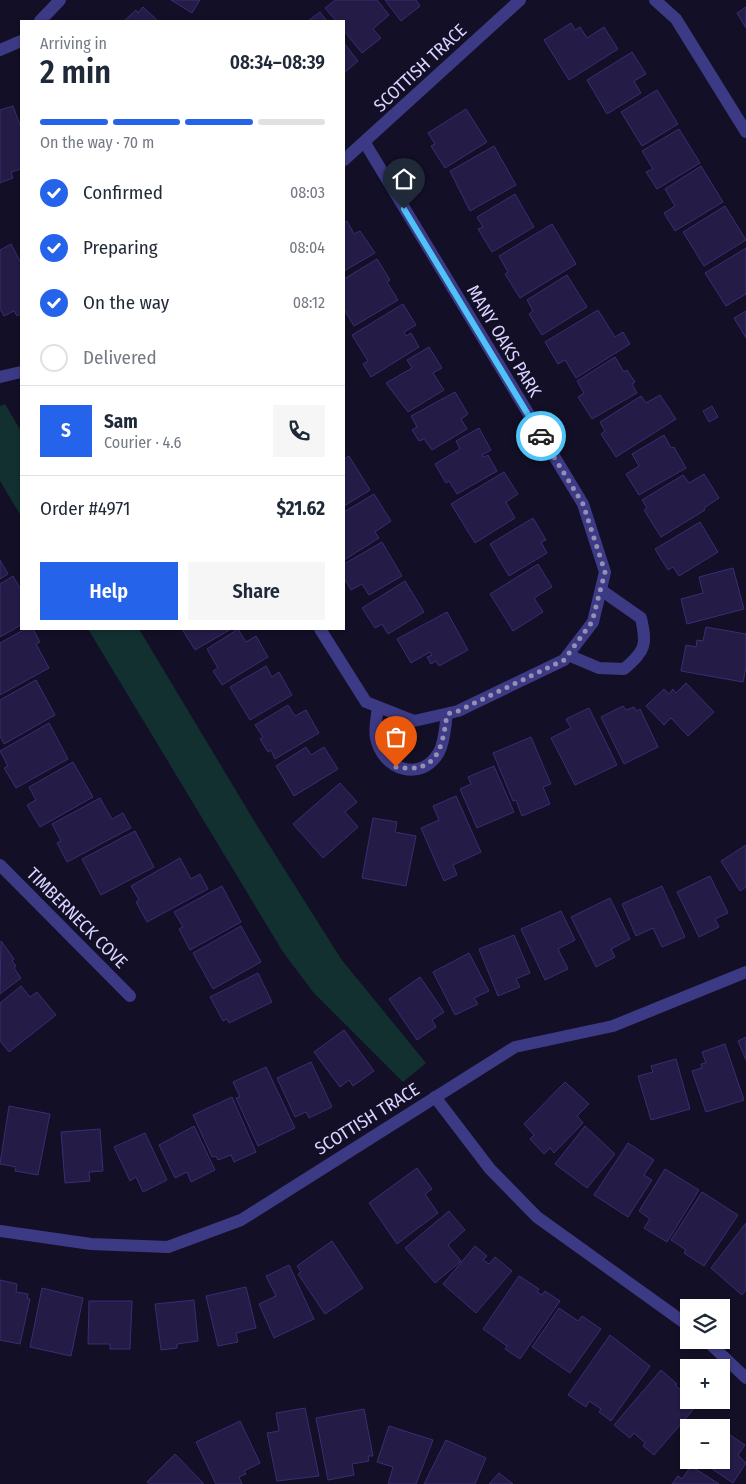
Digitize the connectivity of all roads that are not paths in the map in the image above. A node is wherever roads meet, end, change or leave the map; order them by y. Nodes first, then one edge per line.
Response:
1 (60, 0) edge
2 (520, 0) edge
3 (656, 0) edge
4 (41, 20) edge
5 (20, 41) edge
6 (0, 50) edge
7 (746, 132) edge
8 (365, 143) junction
9 (345, 159) edge
10 (20, 372) edge
11 (0, 377) edge
12 (601, 590) junction
13 (321, 630) edge
14 (568, 655) junction
15 (378, 707) junction
16 (447, 714) junction
17 (0, 865) edge
18 (746, 972) edge
19 (130, 996) dead end
20 (435, 1097) junction
21 (0, 1231) edge
22 (680, 1320) edge
23 (715, 1349) edge
24 (746, 1378) edge

1 - 4 street
2 - 8 street, SCOTTISH TRACE
3 - 7 street
5 - 6 street
8 - 9 street, SCOTTISH TRACE
8 - 12 street, MANY OAKS PARK
10 - 11 street
12 - 14 street, MANY OAKS PARK
12 - 14 street
13 - 15 street, MANY OAKS PARK
14 - 16 street, MANY OAKS PARK
15 - 16 street, MANY OAKS PARK
15 - 16 street
17 - 19 street, TIMBERNECK COVE
18 - 20 street, SCOTTISH TRACE
20 - 21 street, SCOTTISH TRACE
20 - 22 street
23 - 24 street

